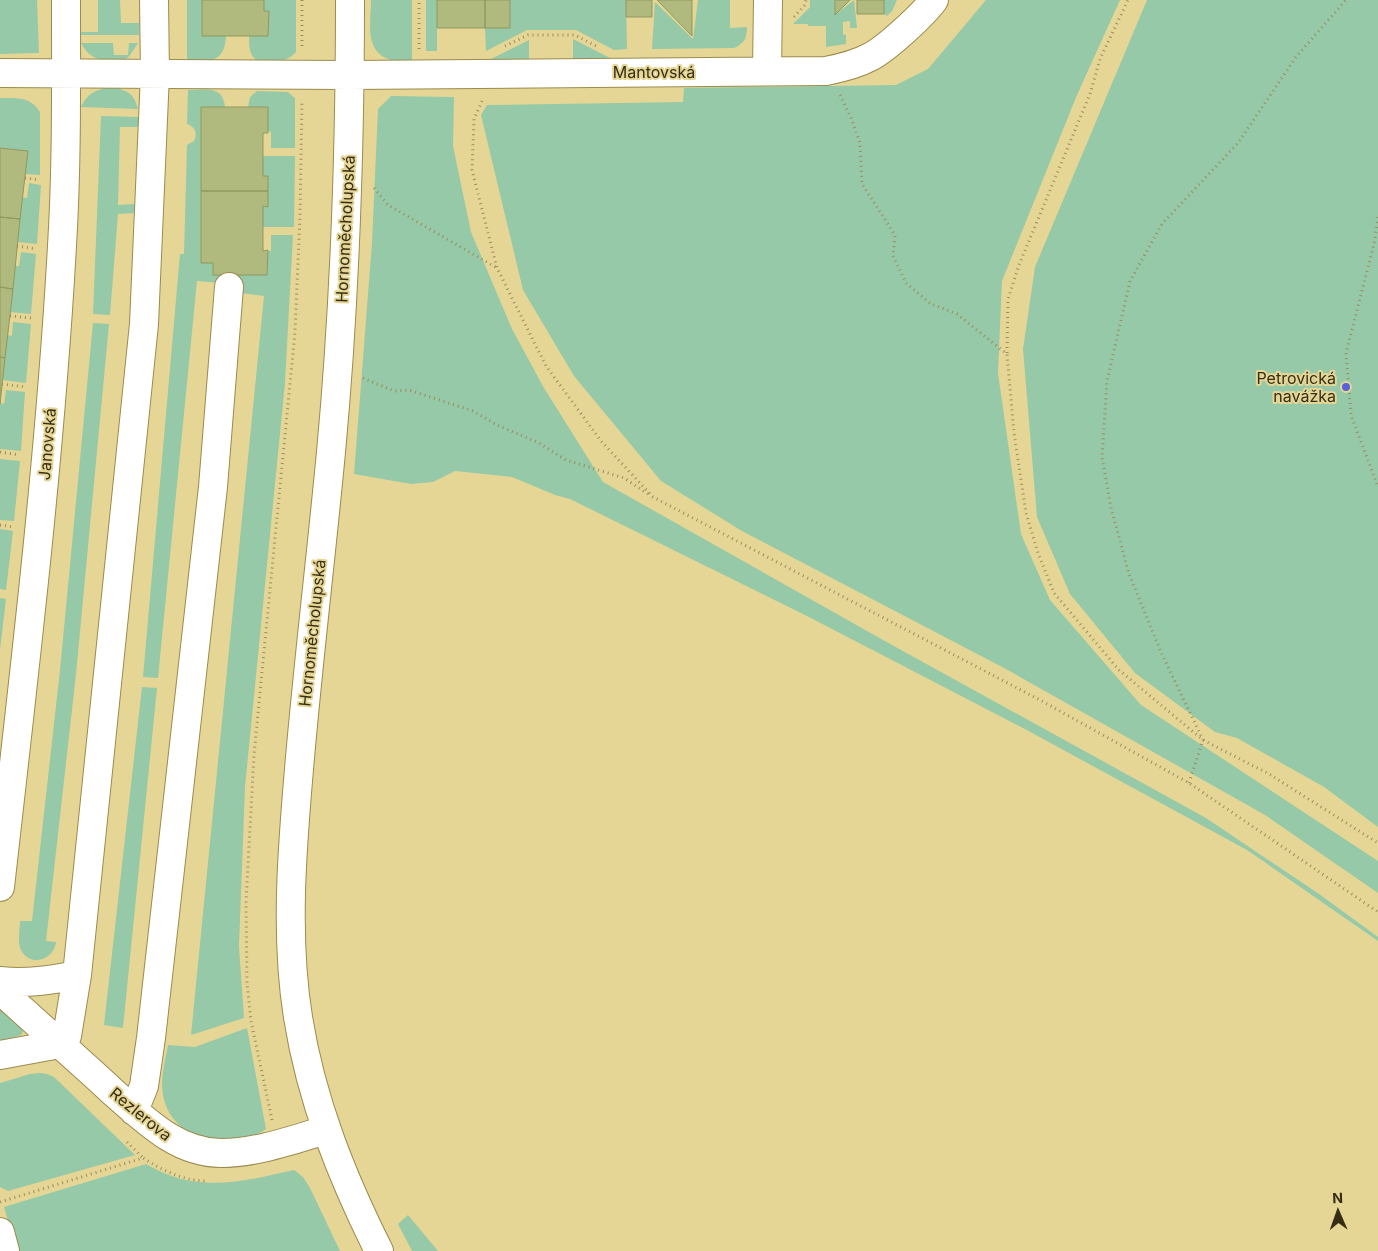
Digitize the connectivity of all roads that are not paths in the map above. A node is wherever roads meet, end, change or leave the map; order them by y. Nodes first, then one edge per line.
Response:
1 (66, 0) edge
2 (154, 0) edge
3 (350, 0) edge
4 (768, 0) edge
5 (934, 0) edge
6 (767, 71) junction
7 (0, 73) edge
8 (66, 73) junction
9 (155, 74) junction
10 (350, 75) junction
11 (229, 287) dead end
12 (0, 887) edge
13 (77, 974) junction
14 (0, 981) edge
15 (0, 990) edge
16 (60, 1044) junction
17 (0, 1055) edge
18 (134, 1111) junction
19 (326, 1130) junction
20 (0, 1232) edge
21 (5, 1251) edge
22 (379, 1251) edge

1 - 8 street, Janovská
2 - 9 street
3 - 10 street, Hornoměcholupská
4 - 6 street
5 - 6 street, Mantovská
6 - 10 street, Mantovská
7 - 8 street, Mantovská
8 - 9 street, Mantovská
8 - 12 street, Janovská
9 - 10 street, Mantovská
9 - 13 street
10 - 19 street, Hornoměcholupská
11 - 18 street
13 - 14 street
13 - 16 street
15 - 16 street
16 - 17 street
16 - 18 street, Rezlerova
18 - 19 street, Rezlerova
19 - 22 street, Hornoměcholupská
20 - 21 street

